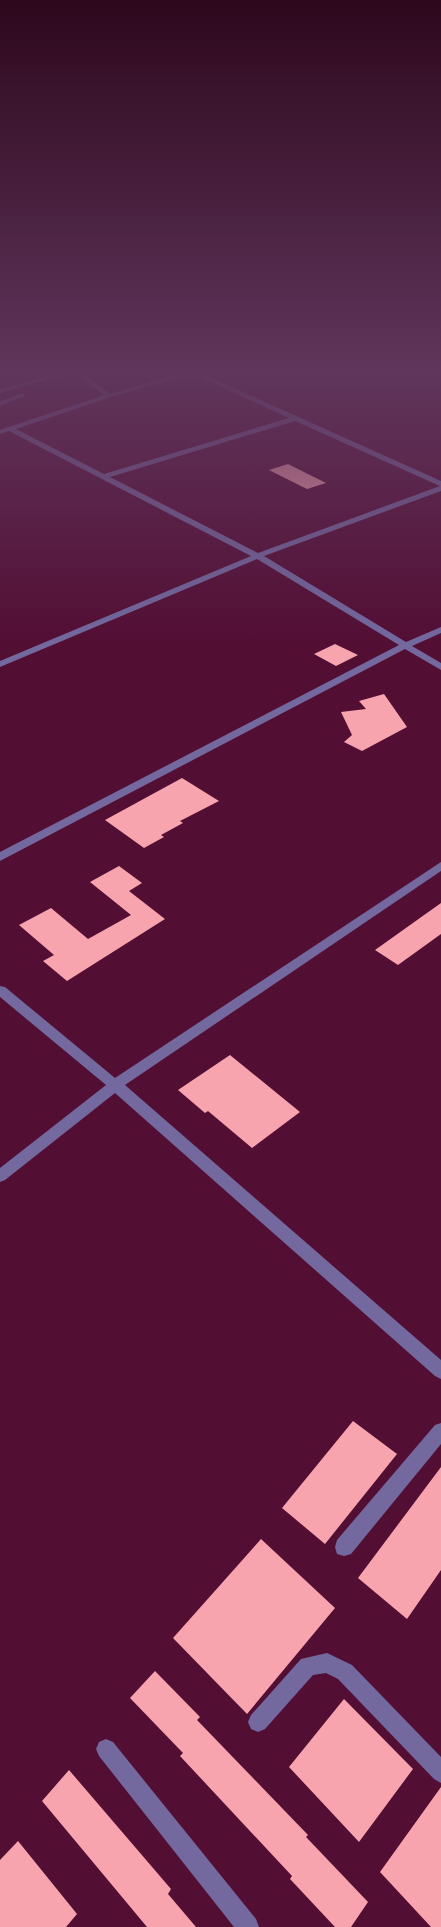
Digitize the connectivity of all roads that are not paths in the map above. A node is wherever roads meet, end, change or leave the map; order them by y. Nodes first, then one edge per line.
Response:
1 (75, 462) edge
2 (153, 462) edge
3 (393, 462) edge
4 (104, 477) junction
5 (441, 484) edge
6 (441, 488) edge
7 (258, 556) junction
8 (441, 630) edge
9 (406, 645) junction
10 (0, 664) edge
11 (441, 667) edge
12 (0, 857) edge
13 (441, 866) edge
14 (0, 990) edge
15 (115, 1086) junction
16 (0, 1176) edge
17 (441, 1371) edge
18 (441, 1431) edge
19 (344, 1547) dead end
20 (258, 1722) dead end
21 (106, 1749) dead end
22 (441, 1772) edge
23 (248, 1927) edge

1 - 4 street
2 - 4 street
3 - 5 street
4 - 7 street
6 - 7 street
7 - 9 street
7 - 10 street
8 - 9 street
9 - 11 street
9 - 12 street
13 - 15 street
14 - 15 street
15 - 16 street
15 - 17 street
18 - 19 street
20 - 22 street
21 - 23 street

